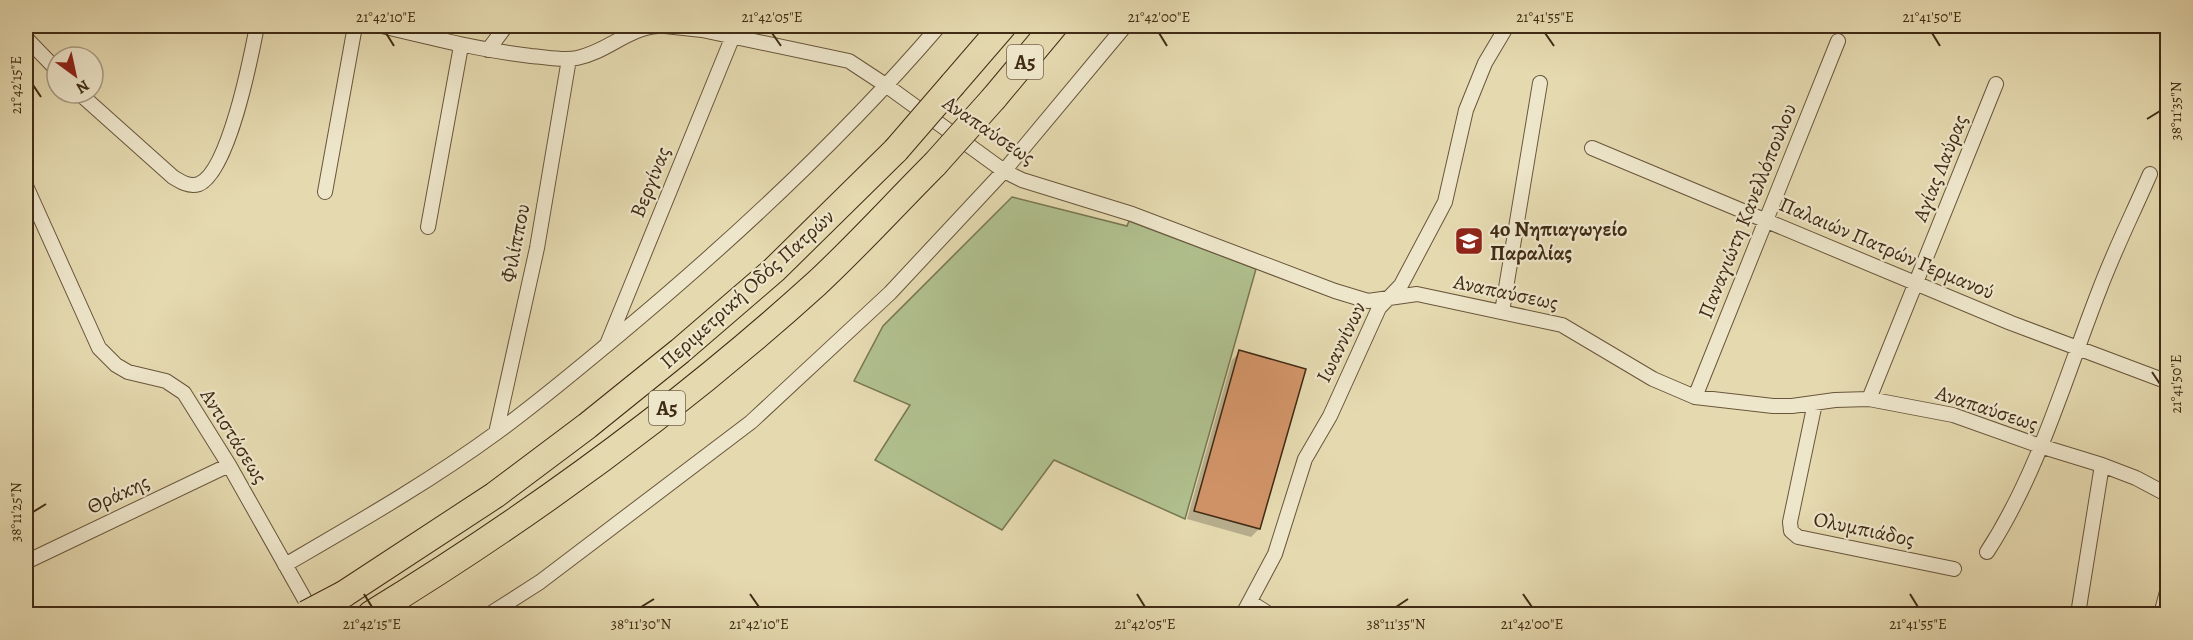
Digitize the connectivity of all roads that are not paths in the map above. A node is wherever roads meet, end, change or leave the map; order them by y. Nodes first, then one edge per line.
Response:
1 (257, 26) edge
2 (355, 26) edge
3 (382, 26) edge
4 (506, 26) edge
5 (658, 26) edge
6 (665, 26) edge
7 (939, 26) edge
8 (1004, 26) edge
9 (1054, 26) edge
10 (1125, 26) edge
11 (1507, 26) edge
12 (733, 36) junction
13 (26, 38) edge
14 (1838, 41) dead end
15 (461, 46) junction
16 (488, 50) junction
17 (45, 58) edge
18 (569, 59) junction
19 (1540, 83) dead end
20 (1996, 84) dead end
21 (887, 86) junction
22 (92, 105) edge
23 (1592, 148) dead end
24 (1004, 171) junction
25 (2150, 174) dead end
26 (26, 186) edge
27 (325, 192) dead end
28 (1766, 219) junction
29 (428, 227) dead end
30 (1917, 284) junction
31 (1388, 298) junction
32 (1502, 312) junction
33 (607, 345) junction
34 (2078, 349) junction
35 (2168, 382) edge
36 (1695, 397) junction
37 (1869, 399) junction
38 (1815, 403) junction
39 (496, 433) junction
40 (2040, 446) junction
41 (229, 465) junction
42 (2102, 465) junction
43 (2168, 495) edge
44 (1987, 552) dead end
45 (26, 562) edge
46 (285, 565) junction
47 (1954, 568) dead end
48 (2168, 588) edge
49 (1246, 608) edge
50 (306, 615) edge
51 (313, 615) edge
52 (370, 615) edge
53 (489, 615) edge
54 (1269, 615) edge
55 (2078, 615) edge
56 (2161, 615) edge

1 - 22 street
2 - 27 street
3 - 15 street
4 - 16 street
5 - 18 street
6 - 12 street, Αναπαύσεως
7 - 21 street
8 - 50 highway, Περιμετρική Οδός Πατρών / Α5, bridge
9 - 52 highway, Περιμετρική Οδός Πατρών / Α5, bridge
10 - 24 street
11 - 31 street, Ιωαννίνων
12 - 21 street, Αναπαύσεως
12 - 33 street, Βεργίνας
13 - 17 street
14 - 28 street, Παναγιώτη Κανελλόπουλου
15 - 16 street
15 - 29 street
16 - 18 street
18 - 39 street, Φιλίππου
19 - 32 street
20 - 30 street, Αγίας Λαύρας
21 - 24 street, Αναπαύσεως
21 - 33 street
23 - 28 street, Παλαιών Πατρών Γερμανού
24 - 31 street, Αναπαύσεως
24 - 53 street
25 - 34 street
26 - 41 street, Αντιστάσεως
28 - 30 street, Παλαιών Πατρών Γερμανού
28 - 36 street, Παναγιώτη Κανελλόπουλου
30 - 34 street, Παλαιών Πατρών Γερμανού
30 - 37 street, Αγίας Λαύρας
31 - 32 street, Αναπαύσεως
31 - 49 street, Ιωαννίνων
32 - 36 street, Αναπαύσεως
33 - 39 street
34 - 35 street, Παλαιών Πατρών Γερμανού
34 - 40 street
36 - 38 street, Αναπαύσεως
37 - 38 street, Αναπαύσεως
37 - 40 street, Αναπαύσεως
38 - 47 street, Ολυμπιάδος
39 - 46 street
40 - 42 street, Αναπαύσεως
40 - 44 street
41 - 45 street, Θράκης
41 - 46 street, Αντιστάσεως
42 - 43 street, Αναπαύσεως
42 - 55 street
46 - 51 street, Αντιστάσεως
48 - 56 street
49 - 54 street

